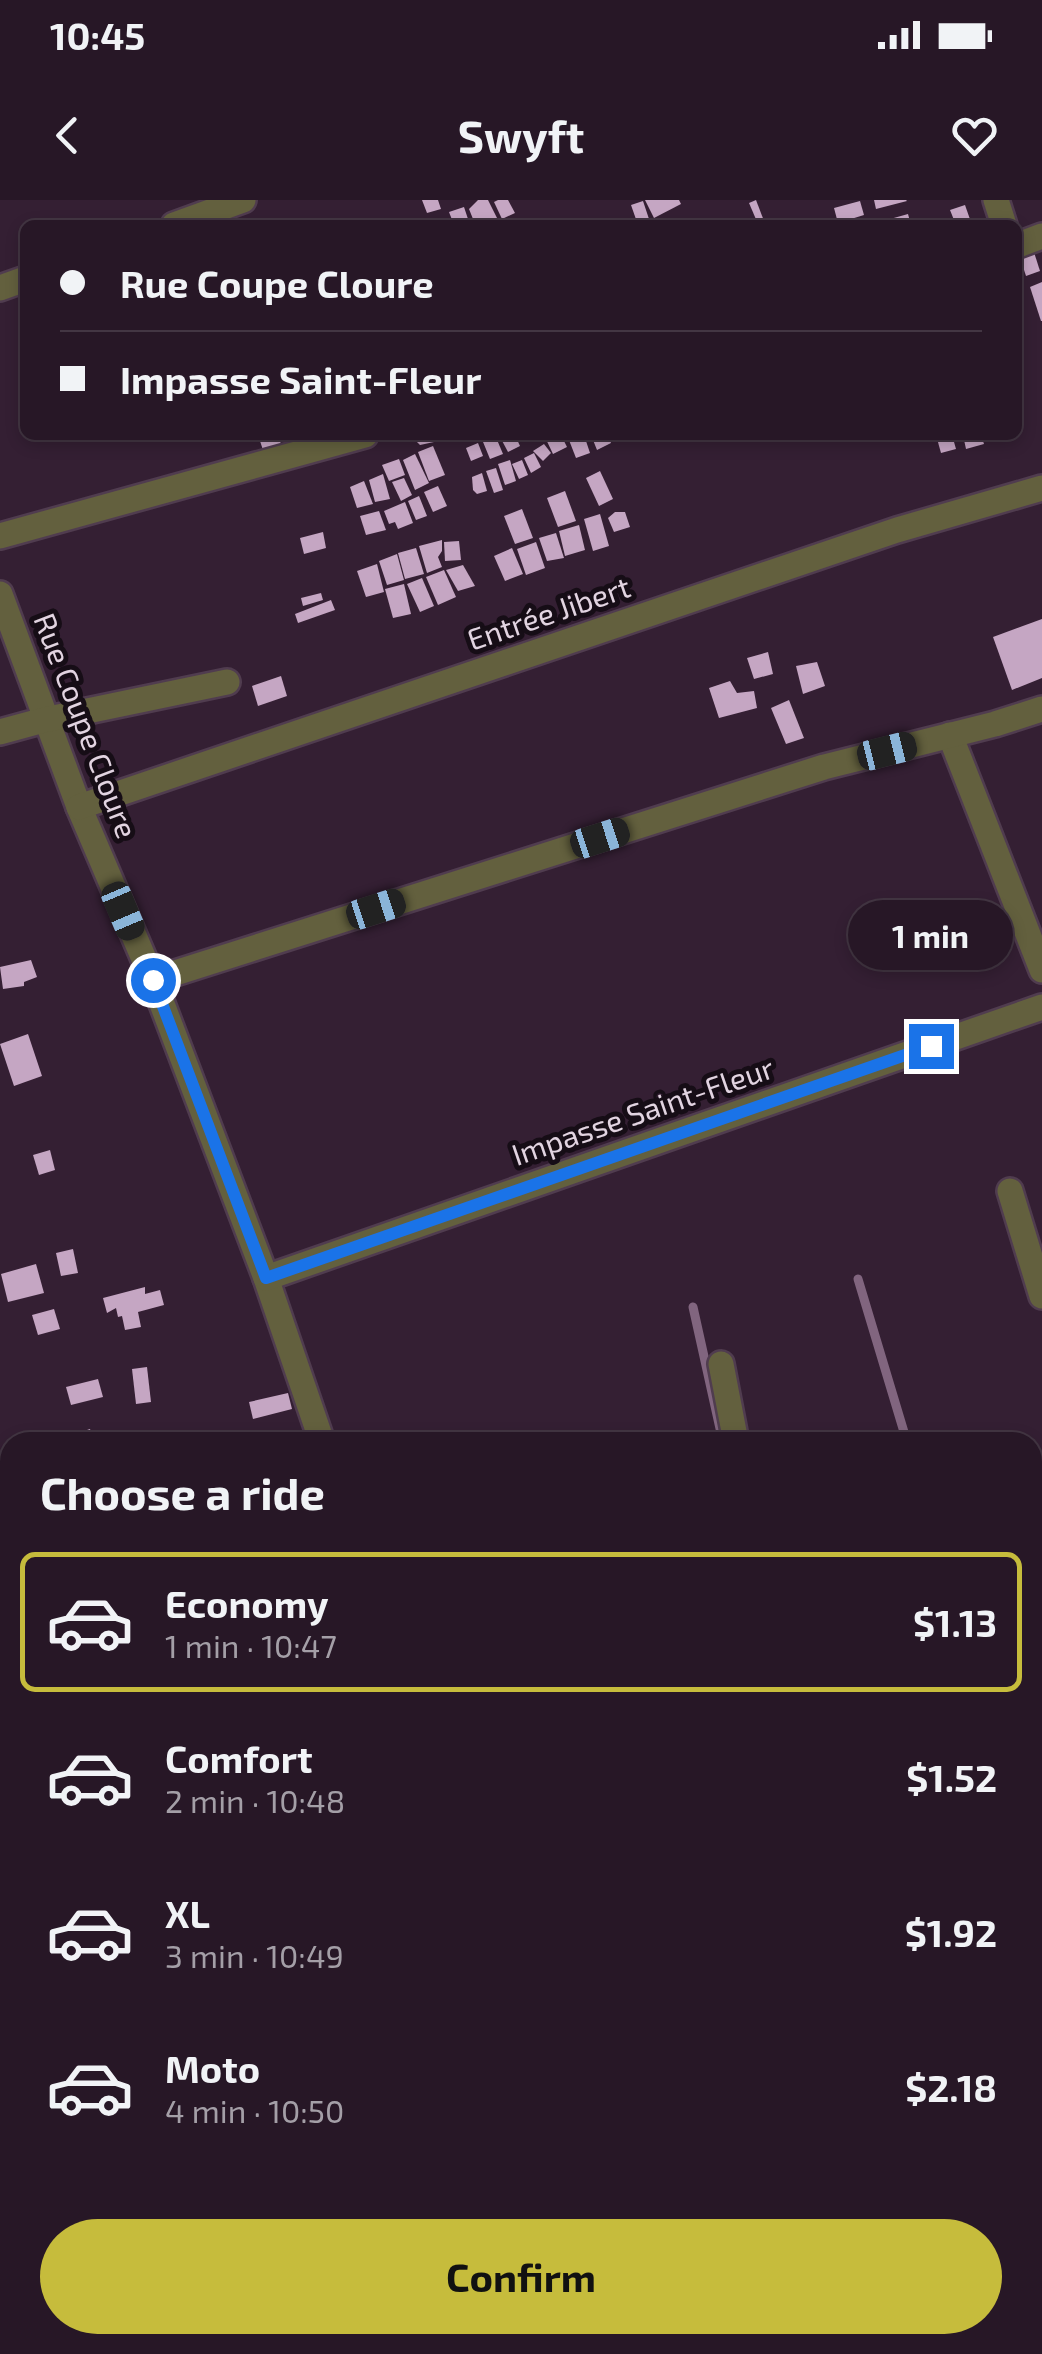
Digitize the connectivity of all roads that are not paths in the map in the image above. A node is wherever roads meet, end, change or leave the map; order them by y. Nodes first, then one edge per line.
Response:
1 (243, 200) edge
2 (188, 220) edge
3 (347, 440) edge
4 (1042, 488) edge
5 (0, 536) edge
6 (0, 594) edge
7 (227, 682) dead end
8 (1042, 709) edge
9 (44, 720) junction
10 (0, 732) edge
11 (950, 736) junction
12 (79, 807) junction
13 (1042, 970) edge
14 (153, 980) junction
15 (1042, 1007) edge
16 (1010, 1191) dead end
17 (266, 1278) junction
18 (1042, 1296) edge
19 (721, 1364) dead end
20 (319, 1432) edge
21 (734, 1432) edge

1 - 2 street
3 - 5 street
4 - 12 street, Entrée Jibert
6 - 9 street, Rue Coupe Cloure
7 - 9 street
8 - 11 street
9 - 10 street
9 - 12 street, Rue Coupe Cloure
11 - 13 street
11 - 14 street
12 - 14 street, Rue Coupe Cloure
14 - 17 street, Rue Coupe Cloure
15 - 17 street, Impasse Saint-Fleur
16 - 18 street
17 - 20 street, Rue Coupe Cloure
19 - 21 street

